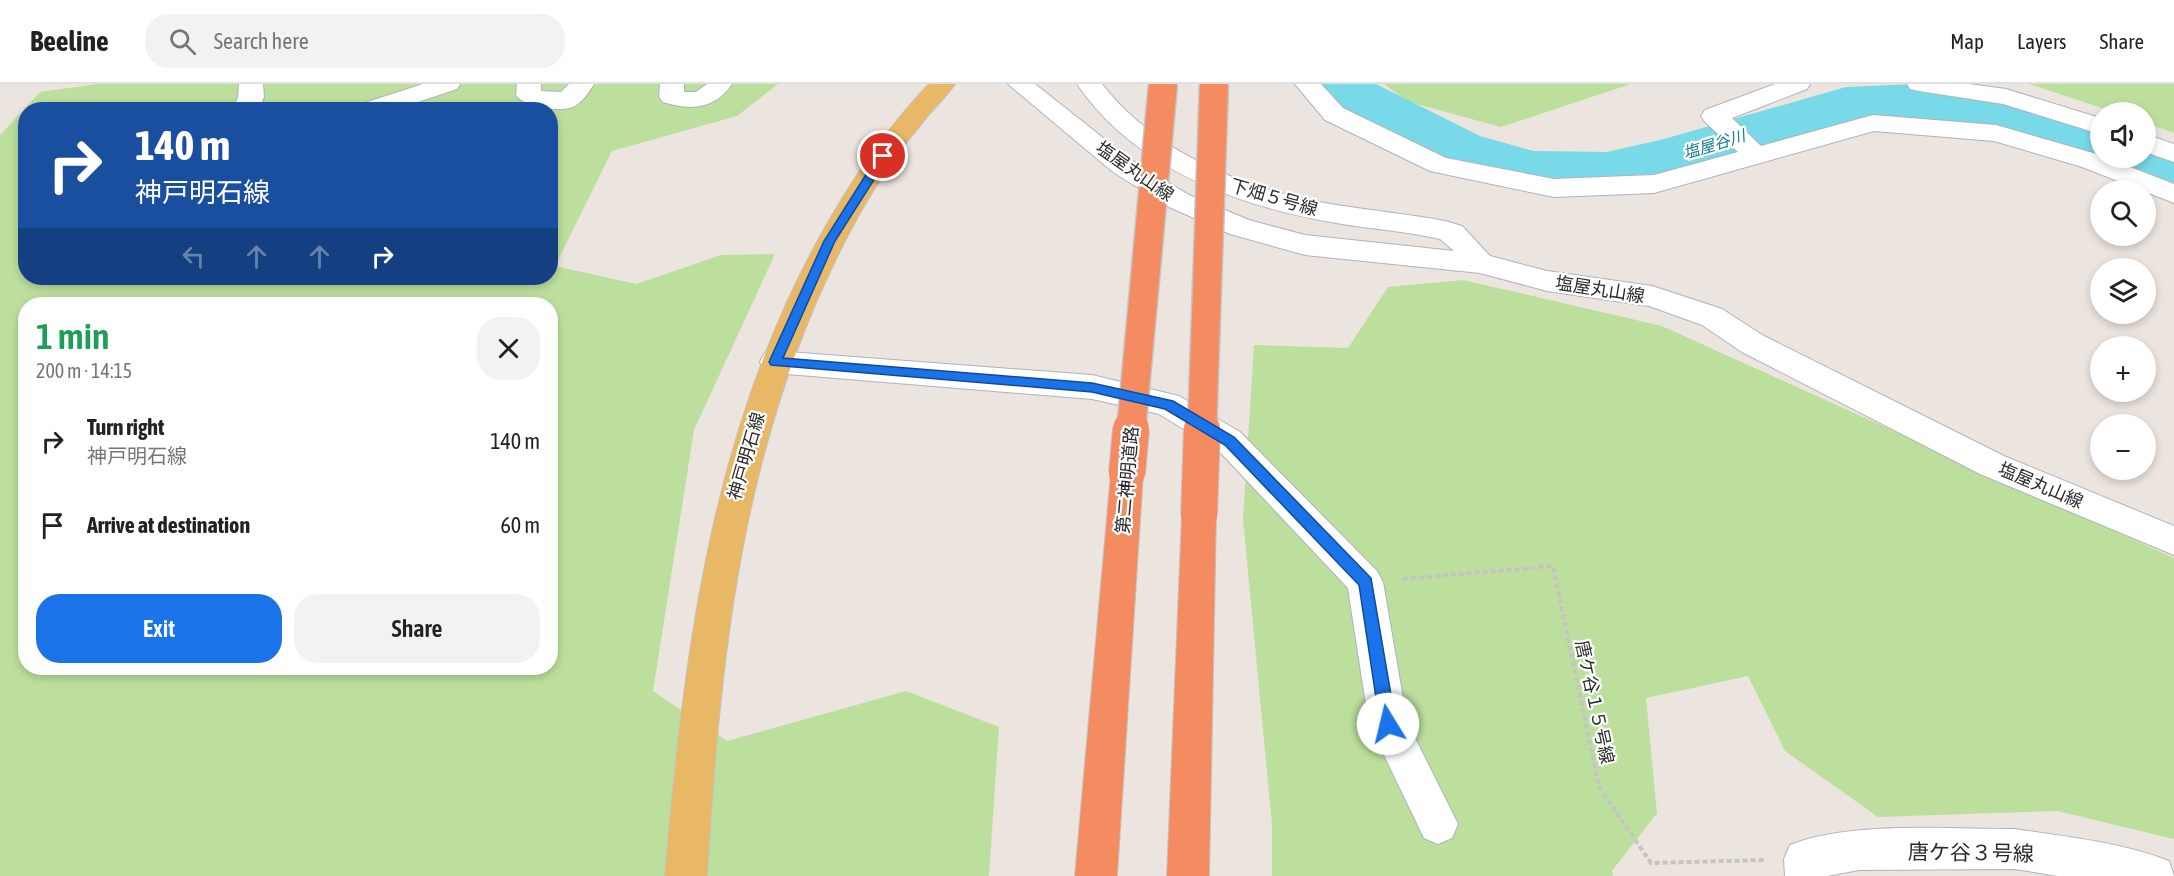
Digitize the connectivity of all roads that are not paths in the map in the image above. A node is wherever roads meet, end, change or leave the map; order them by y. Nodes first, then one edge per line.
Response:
1 (250, 84) edge
2 (448, 84) edge
3 (529, 84) edge
4 (582, 84) edge
5 (672, 84) edge
6 (720, 84) edge
7 (944, 84) edge
8 (1020, 84) edge
9 (1089, 84) edge
10 (1163, 84) edge
11 (1214, 84) edge
12 (1307, 84) edge
13 (1798, 84) edge
14 (1919, 84) edge
15 (249, 102) edge
16 (392, 102) edge
17 (2090, 123) edge
18 (2156, 147) edge
19 (2174, 154) edge
20 (1756, 155) junction
21 (2174, 194) edge
22 (1480, 263) junction
23 (775, 362) junction
24 (2174, 541) edge
25 (1438, 824) dead end
26 (2022, 862) edge
27 (1805, 868) edge
28 (686, 876) edge
29 (1096, 876) edge
30 (1188, 876) edge
31 (2154, 876) edge

1 - 15 street
2 - 16 street
3 - 4 street
5 - 6 street
7 - 23 main road, 神戸明石線
8 - 22 street, 塩屋丸山線
9 - 22 street, 下畑５号線
10 - 29 highway, 第二神明道路, bridge
11 - 30 highway, bridge
12 - 20 street
13 - 20 street
14 - 17 street
18 - 19 street
20 - 21 street
22 - 24 street, 塩屋丸山線
23 - 25 street
23 - 28 main road, 神戸明石線
26 - 27 street, 唐ケ谷３号線
26 - 31 street, 唐ケ谷３号線

